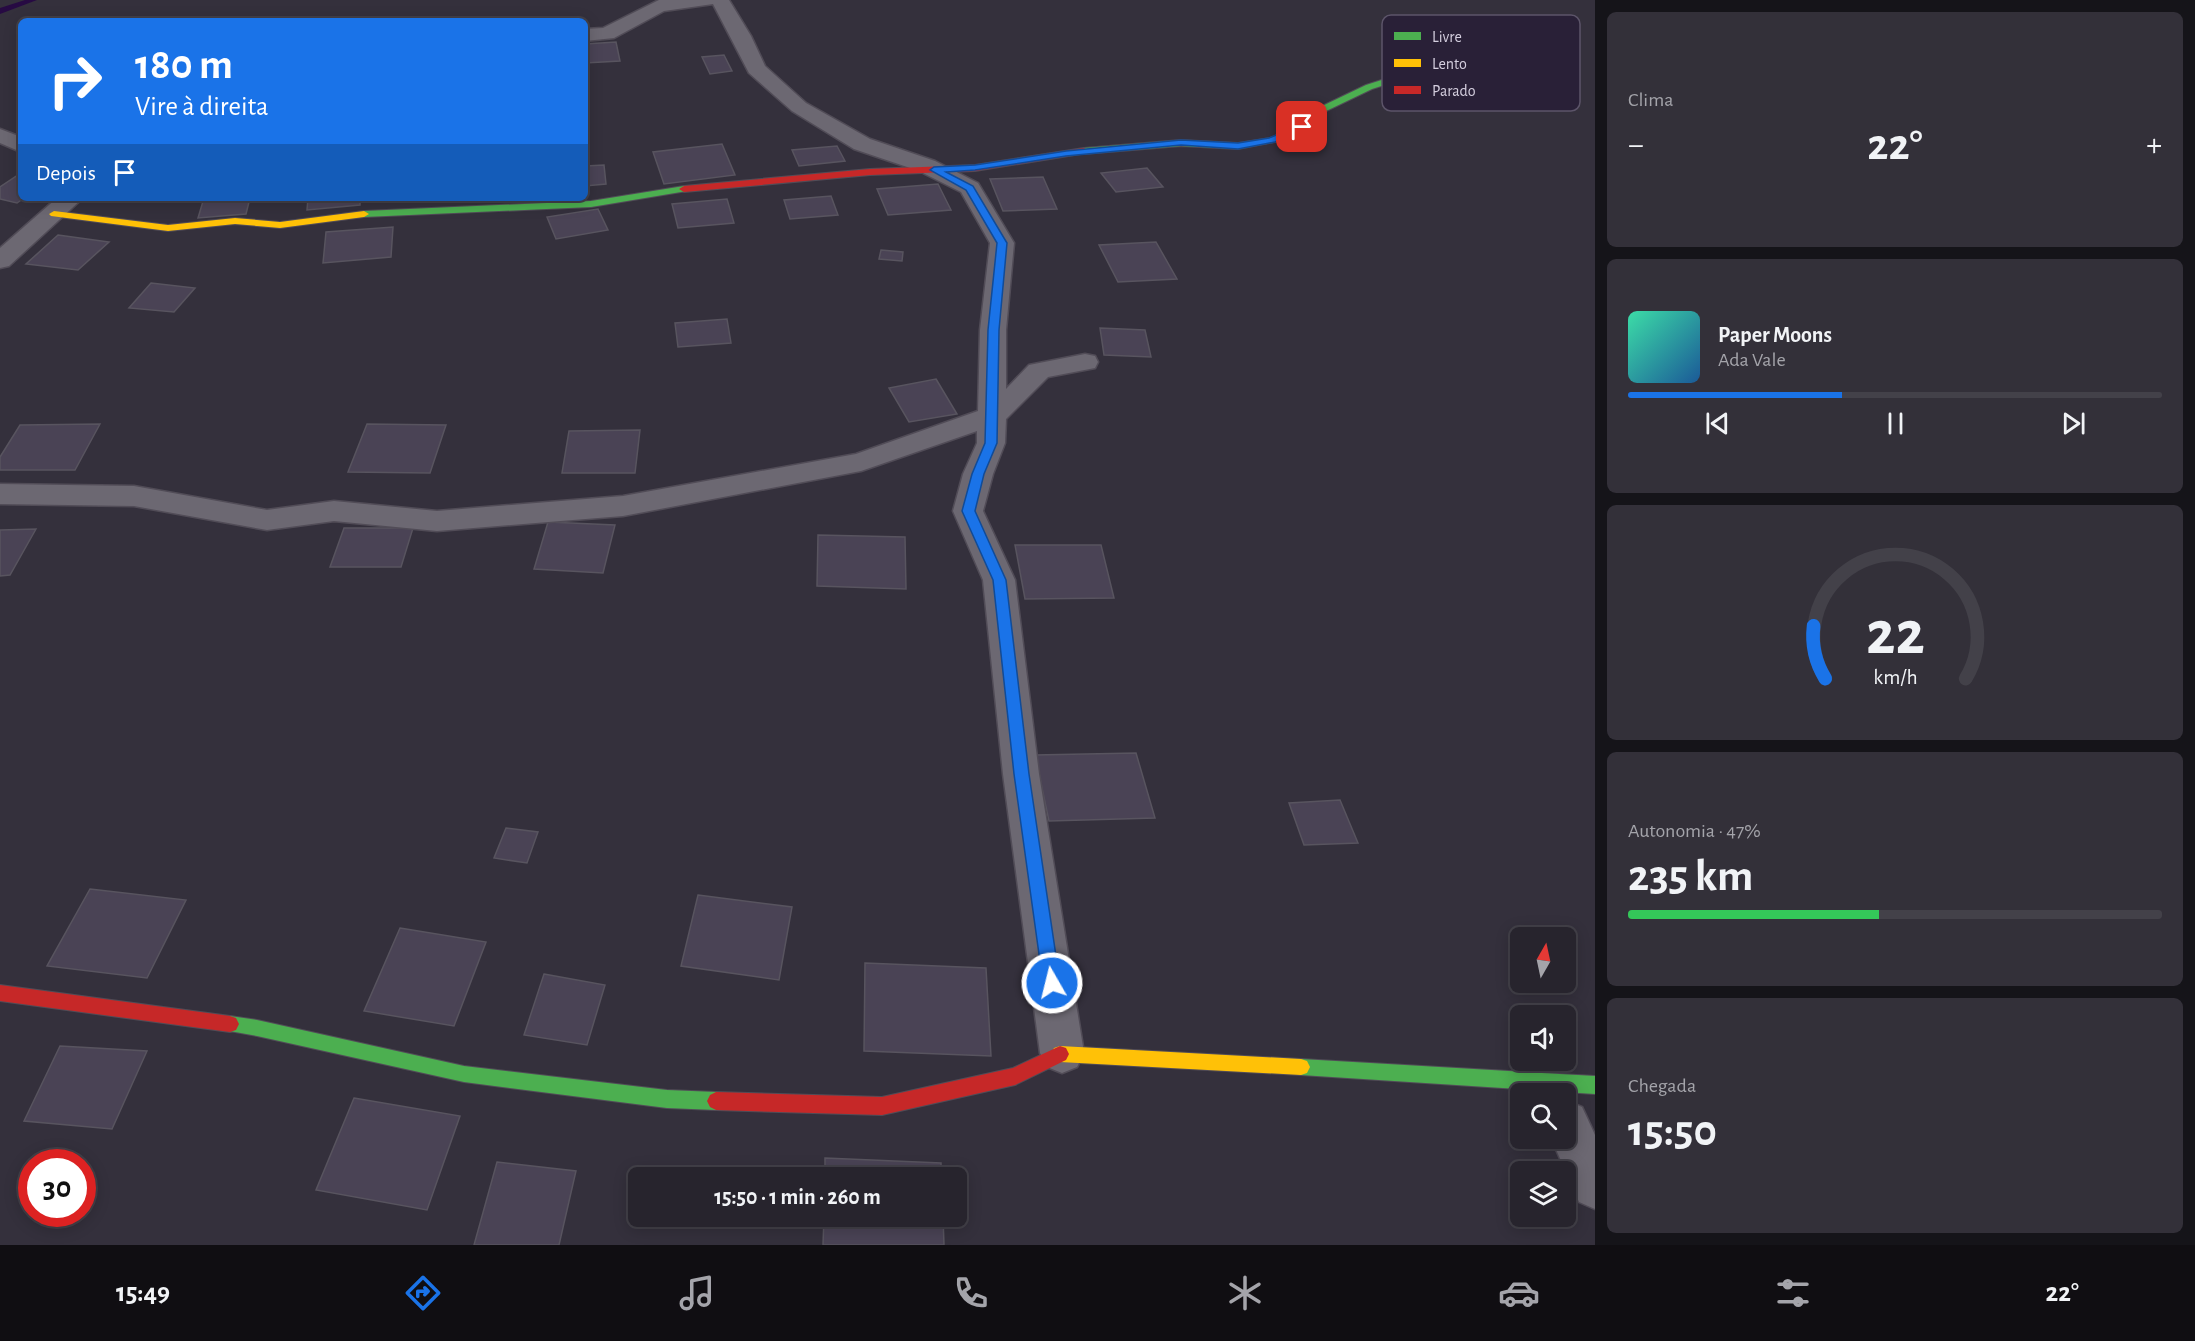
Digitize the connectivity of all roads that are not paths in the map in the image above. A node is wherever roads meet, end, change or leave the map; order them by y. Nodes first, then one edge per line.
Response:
1 (708, 0) edge
2 (720, 0) edge
3 (588, 35) edge
4 (1382, 83) edge
5 (0, 135) edge
6 (18, 144) edge
7 (934, 170) junction
8 (63, 206) edge
9 (0, 261) edge
10 (1085, 362) dead end
11 (992, 416) junction
12 (0, 494) edge
13 (0, 993) edge
14 (1062, 1053) junction
15 (1510, 1085) edge
16 (1595, 1085) edge
17 (1576, 1086) edge
18 (1576, 1144) edge
19 (1595, 1186) edge

1 - 3 street
2 - 7 street
4 - 7 street
5 - 6 street
7 - 8 street
7 - 11 street
8 - 9 street
10 - 11 street
11 - 12 street
11 - 14 street
13 - 14 street
14 - 15 street
16 - 17 street
18 - 19 street

